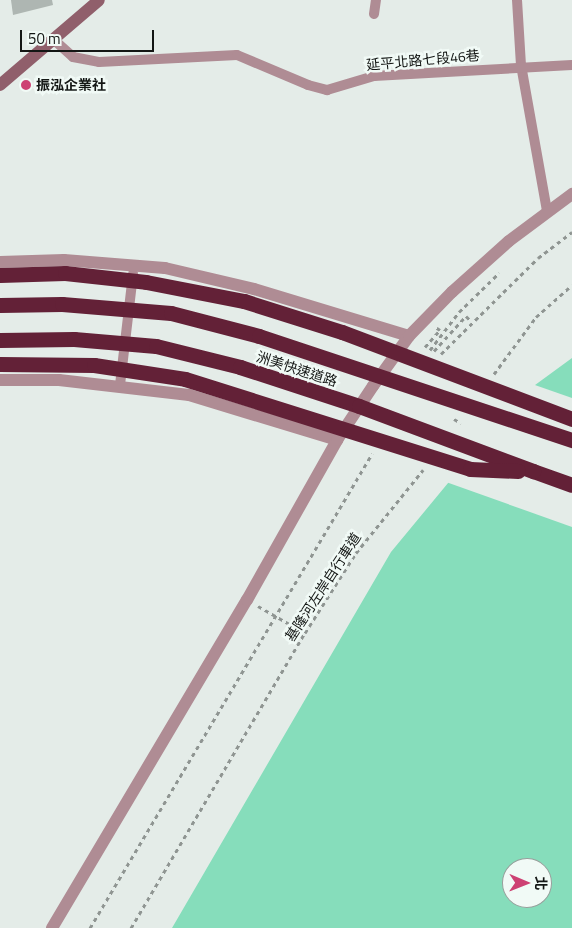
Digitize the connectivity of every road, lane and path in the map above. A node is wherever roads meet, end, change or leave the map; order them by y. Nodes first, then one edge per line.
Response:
1 (99, 0) edge
2 (376, 0) edge
3 (517, 0) edge
4 (374, 14) dead end
5 (53, 39) junction
6 (572, 65) edge
7 (521, 66) junction
8 (0, 85) edge
9 (572, 194) edge
10 (547, 211) junction
11 (572, 232) edge
12 (0, 262) edge
13 (134, 265) junction
14 (500, 271) dead end
15 (0, 275) edge
16 (572, 285) edge
17 (0, 305) edge
18 (471, 321) dead end
19 (409, 336) junction
20 (0, 340) edge
21 (429, 351) dead end
22 (0, 364) edge
23 (492, 377) dead end
24 (0, 380) edge
25 (120, 385) junction
26 (466, 415) dead end
27 (572, 419) edge
28 (455, 431) dead end
29 (337, 440) junction
30 (572, 440) edge
31 (374, 450) dead end
32 (424, 469) dead end
33 (533, 471) junction
34 (572, 485) edge
35 (274, 616) junction
36 (305, 633) junction
37 (52, 928) edge
38 (90, 928) edge
39 (131, 928) edge

1 - 5 street
2 - 4 lane
3 - 7 lane
5 - 7 lane, 延平北路七段46巷
5 - 8 street
6 - 7 lane, 延平北路七段46巷
7 - 10 lane
9 - 10 street
10 - 19 street
11 - 18 path
12 - 13 street
13 - 19 street
13 - 25 lane
14 - 21 path
15 - 27 highway, bridge
16 - 23 path
17 - 30 highway, 洲美快速道路, bridge
19 - 29 street
20 - 33 highway, 洲美快速道路, bridge
22 - 33 highway, bridge
24 - 25 street
25 - 29 street
26 - 28 path
29 - 37 street
31 - 35 path, 基隆河左岸自行車道
32 - 36 path, 基隆河左岸自行車道
33 - 34 highway, 洲美快速道路
35 - 36 path
35 - 38 path, 基隆河左岸自行車道
36 - 39 path, 基隆河左岸自行車道

